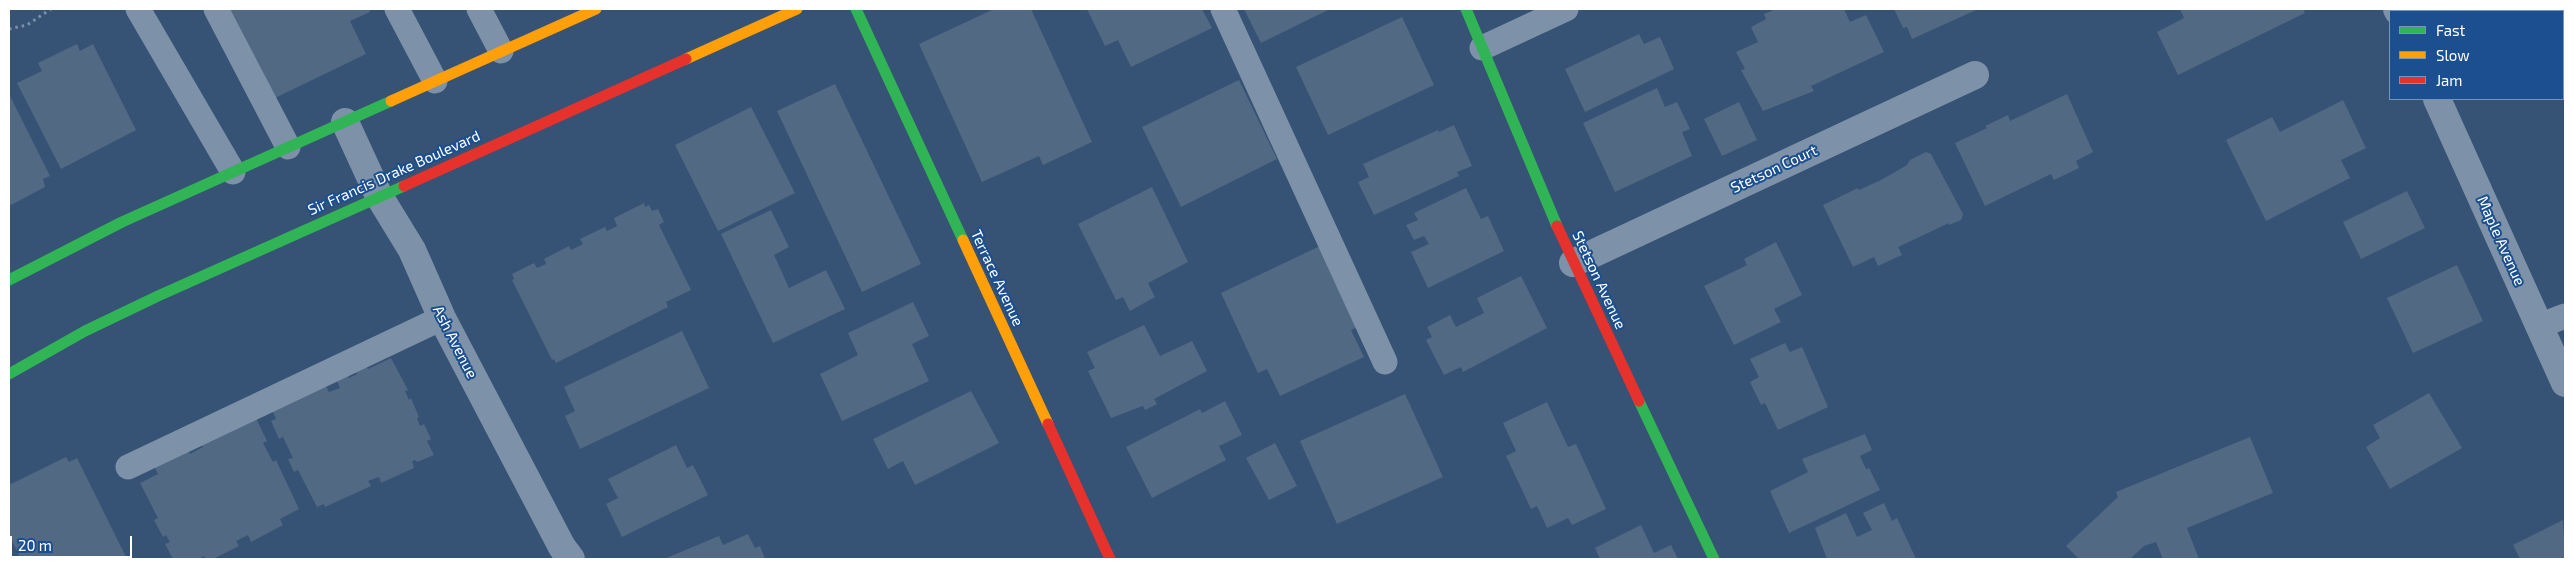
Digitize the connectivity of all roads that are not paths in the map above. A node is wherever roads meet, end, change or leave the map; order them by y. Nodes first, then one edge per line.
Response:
1 (138, 9) edge
2 (216, 9) edge
3 (397, 9) edge
4 (479, 9) edge
5 (596, 9) edge
6 (797, 9) edge
7 (856, 9) edge
8 (1223, 9) edge
9 (1466, 9) edge
10 (1566, 9) edge
11 (1482, 48) junction
12 (502, 51) junction
13 (1975, 75) dead end
14 (435, 81) junction
15 (2437, 100) edge
16 (345, 122) junction
17 (288, 147) junction
18 (233, 172) junction
19 (379, 196) junction
20 (1573, 263) junction
21 (9, 280) edge
22 (2565, 316) edge
23 (442, 318) junction
24 (2540, 326) junction
25 (1386, 362) dead end
26 (9, 374) edge
27 (2565, 383) edge
28 (128, 467) dead end
29 (571, 559) edge
30 (1110, 559) edge
31 (1714, 559) edge

1 - 18 lane
2 - 17 lane
3 - 14 lane
4 - 12 lane
5 - 12 main road
6 - 19 main road, Sir Francis Drake Boulevard
7 - 30 main road, Terrace Avenue
8 - 25 lane
9 - 11 main road, Stetson Avenue
10 - 11 lane
11 - 20 main road, Stetson Avenue
12 - 14 main road
13 - 20 street, Stetson Court
14 - 16 main road
15 - 24 street, Maple Avenue
16 - 17 main road
16 - 19 street, Ash Avenue
17 - 18 main road
18 - 21 main road
19 - 23 street, Ash Avenue
19 - 26 main road, Sir Francis Drake Boulevard
20 - 31 main road, Stetson Avenue
22 - 24 lane
23 - 28 lane
23 - 29 street, Ash Avenue
24 - 27 street, Maple Avenue

